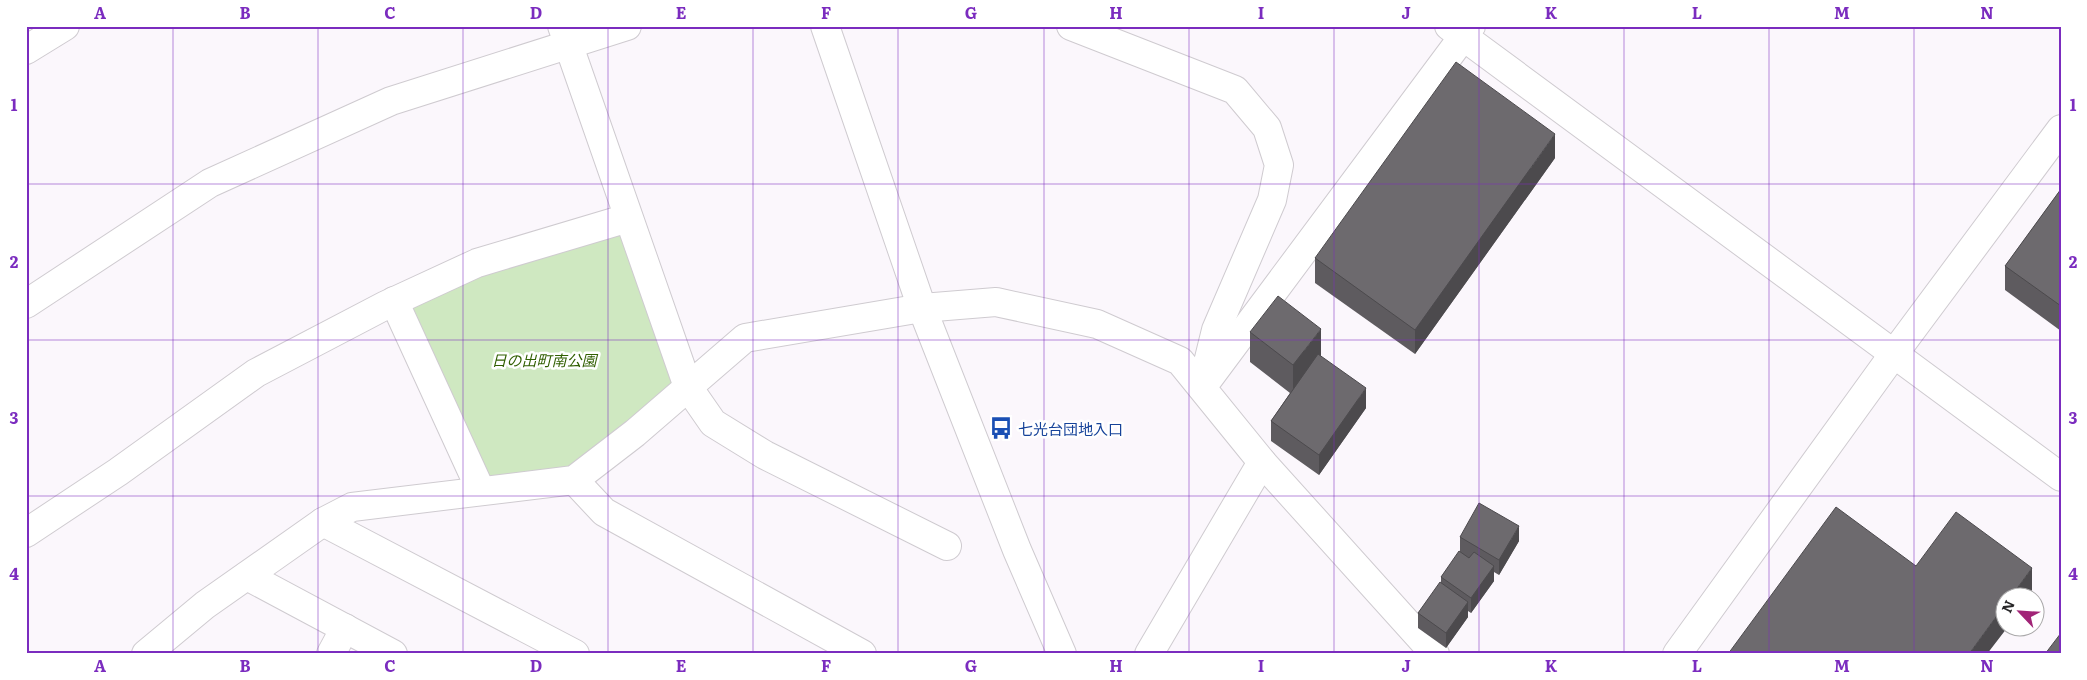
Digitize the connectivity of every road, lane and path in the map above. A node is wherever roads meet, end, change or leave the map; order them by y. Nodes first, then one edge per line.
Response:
1 (627, 26) edge
2 (824, 26) edge
3 (1071, 26) edge
4 (1461, 30) edge
5 (565, 35) edge
6 (2061, 129) edge
7 (628, 218) junction
8 (394, 301) junction
9 (26, 304) edge
10 (922, 308) junction
11 (1893, 355) junction
12 (688, 387) junction
13 (1202, 387) junction
14 (1262, 462) junction
15 (2061, 476) edge
16 (574, 480) junction
17 (480, 491) junction
18 (323, 522) junction
19 (26, 533) edge
20 (947, 546) dead end
21 (247, 576) junction
22 (345, 628) junction
23 (146, 654) edge
24 (331, 654) edge
25 (393, 654) edge
26 (575, 654) edge
27 (862, 654) edge
28 (1062, 654) edge
29 (1149, 654) edge
30 (1435, 654) edge
31 (1677, 654) edge

1 - 5 street
2 - 10 street
3 - 13 street
4 - 11 street
4 - 13 street
5 - 7 street
5 - 9 street
6 - 11 street
7 - 8 street
7 - 12 street
8 - 17 street
8 - 19 street
10 - 12 street
10 - 13 street
10 - 28 street
11 - 15 street
11 - 31 street
12 - 16 street
12 - 20 street
13 - 14 street
14 - 29 street
14 - 30 street
16 - 17 street
16 - 27 street
17 - 18 street
18 - 21 street
18 - 26 street
21 - 22 street
21 - 23 street
22 - 24 street
22 - 25 street

